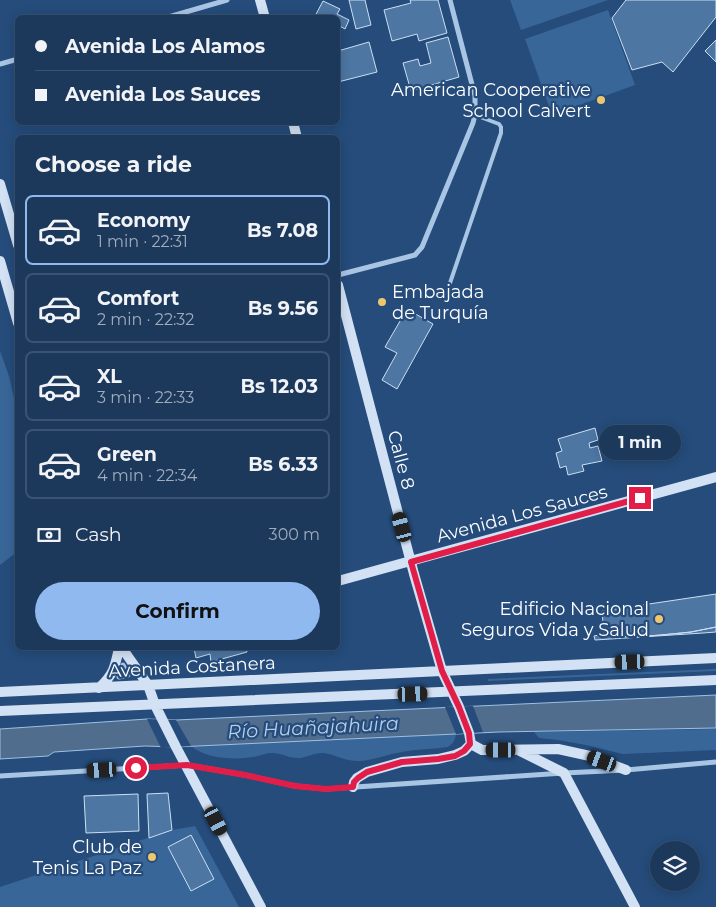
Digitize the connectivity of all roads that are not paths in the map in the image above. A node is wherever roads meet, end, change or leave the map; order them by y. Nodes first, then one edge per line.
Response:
1 (227, 0) edge
2 (260, 0) edge
3 (450, 0) edge
4 (175, 15) edge
5 (264, 15) edge
6 (15, 60) edge
7 (0, 64) edge
8 (475, 115) junction
9 (0, 184) edge
10 (15, 235) edge
11 (0, 261) edge
12 (340, 274) edge
13 (450, 283) dead end
14 (340, 293) edge
15 (15, 313) edge
16 (716, 478) edge
17 (411, 562) junction
18 (340, 580) edge
19 (120, 650) edge
20 (122, 650) edge
21 (716, 658) edge
22 (442, 671) junction
23 (716, 680) edge
24 (148, 685) junction
25 (99, 688) junction
26 (0, 692) edge
27 (452, 692) junction
28 (155, 705) junction
29 (0, 711) edge
30 (470, 744) junction
31 (520, 750) junction
32 (716, 762) edge
33 (187, 765) junction
34 (626, 770) junction
35 (564, 773) junction
36 (0, 776) edge
37 (353, 787) junction
38 (260, 907) edge
39 (635, 907) edge

1 - 4 street
2 - 5 main road
3 - 8 street
6 - 7 street
8 - 12 street
8 - 13 lane
9 - 10 main road
11 - 15 main road
14 - 17 main road, Calle 8
16 - 17 main road, Avenida Los Sauces
17 - 18 main road, Avenida Los Sauces
17 - 22 main road, Calle 8
19 - 25 main road
20 - 24 main road
21 - 22 main road, Avenida Costanera
22 - 24 main road, Avenida Costanera
22 - 27 main road, Calle 8
23 - 27 main road, Avenida Costanera
24 - 25 main road, Avenida Costanera
24 - 28 main road
25 - 26 main road, Avenida Costanera
27 - 28 main road, Avenida Costanera
27 - 30 main road, Calle 8
28 - 29 main road, Avenida Costanera
28 - 33 main road
30 - 31 main road
30 - 37 main road
31 - 34 main road
31 - 35 main road
32 - 34 street
33 - 36 street
33 - 37 street
33 - 38 main road
34 - 35 street
35 - 37 street
35 - 39 main road

